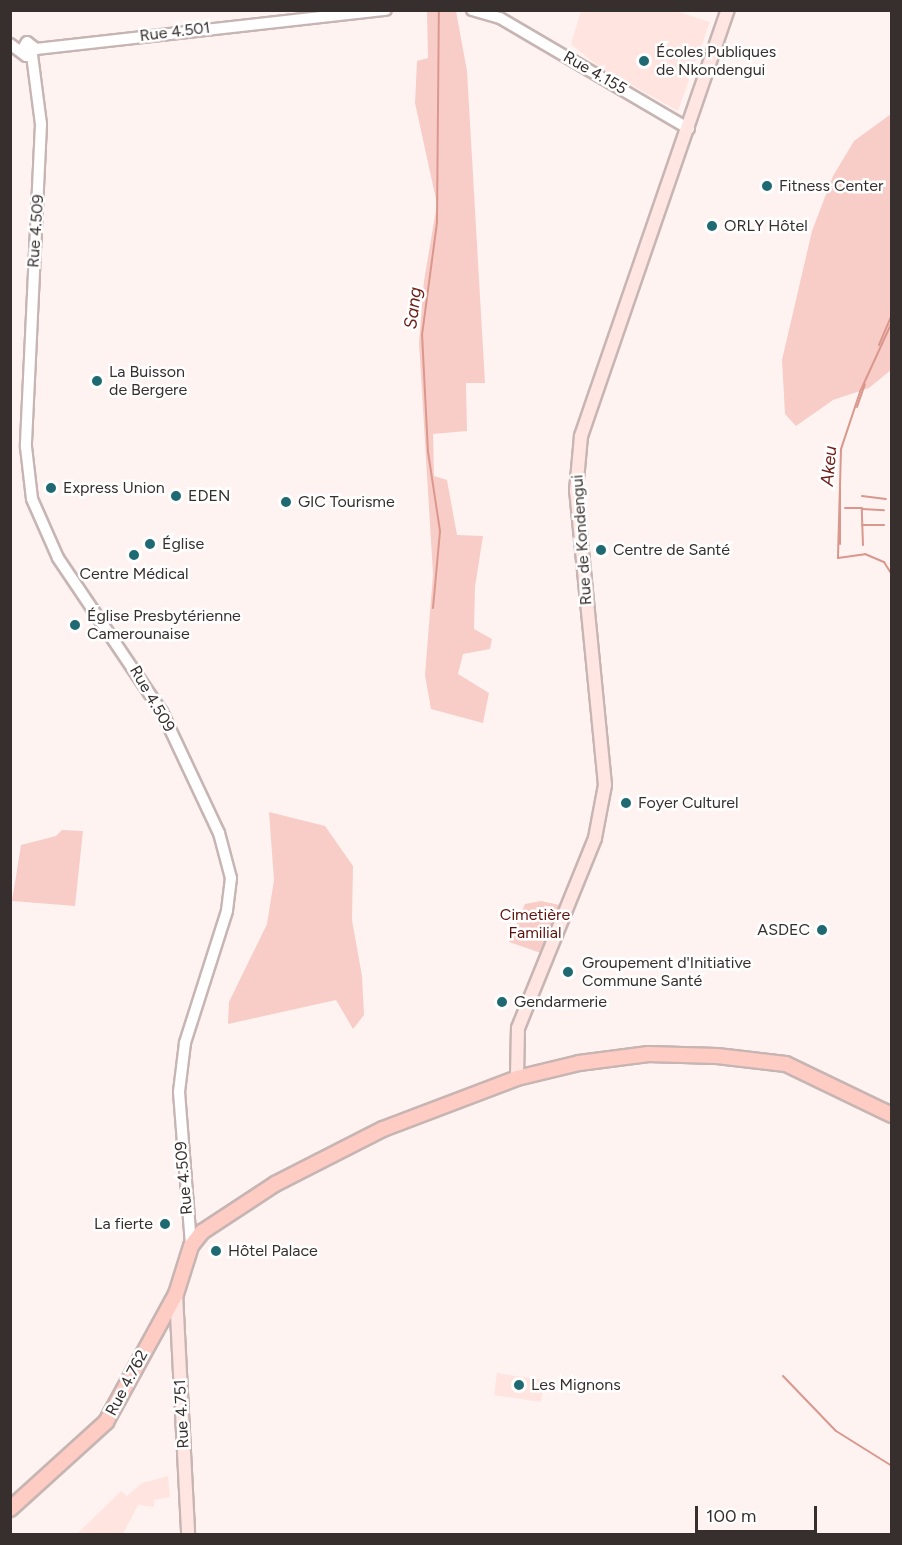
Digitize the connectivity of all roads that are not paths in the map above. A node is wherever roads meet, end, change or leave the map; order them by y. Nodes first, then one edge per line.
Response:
1 (386, 10) edge
2 (472, 10) edge
3 (728, 10) edge
4 (500, 14) edge
5 (10, 44) edge
6 (34, 52) junction
7 (689, 129) junction
8 (517, 1078) junction
9 (891, 1115) edge
10 (190, 1246) junction
11 (176, 1294) junction
12 (10, 1509) edge
13 (188, 1534) edge

1 - 6 street, Rue 4.501
2 - 4 street
3 - 7 main road, Rue de Kondengui
4 - 7 street, Rue 4.155
5 - 6 street, Rue 4.501
6 - 10 street, Rue 4.509
7 - 8 main road, Rue de Kondengui
8 - 9 main road
8 - 10 main road
10 - 11 main road, Rue 4.762
11 - 12 main road, Rue 4.762
11 - 13 main road, Rue 4.751

